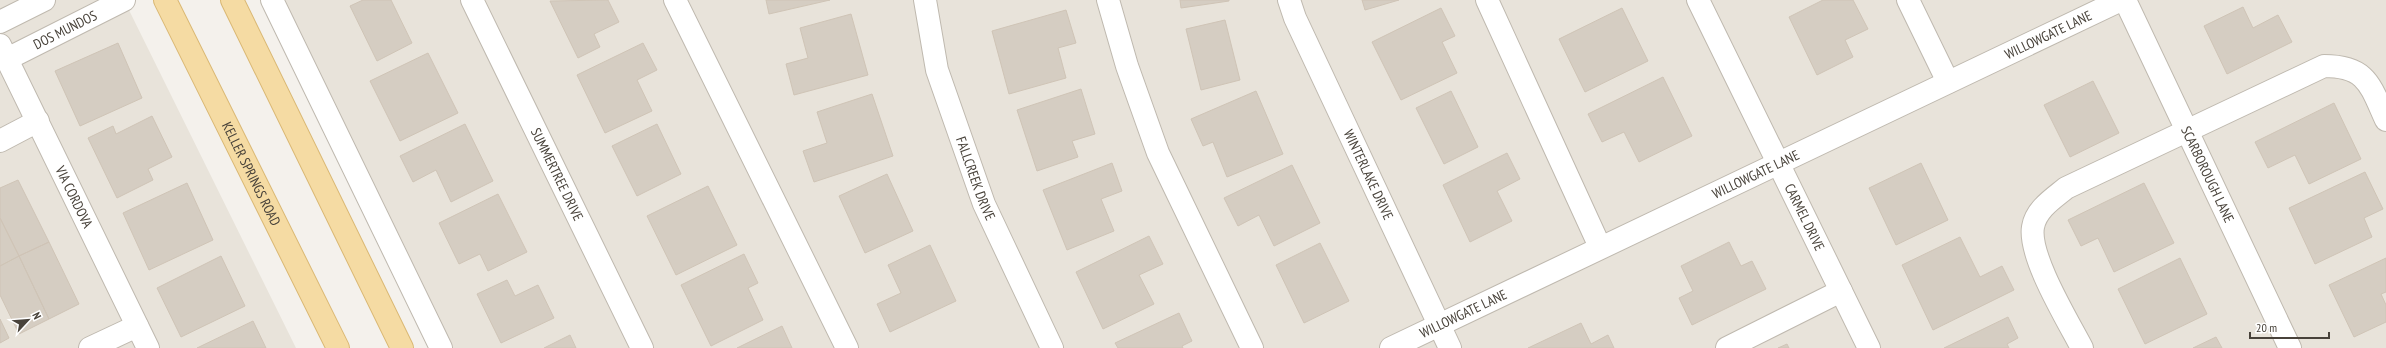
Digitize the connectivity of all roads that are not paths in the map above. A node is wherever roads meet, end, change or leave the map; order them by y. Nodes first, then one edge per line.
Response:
1 (44, 0) edge
2 (124, 0) edge
3 (165, 0) edge
4 (232, 0) edge
5 (272, 0) edge
6 (472, 0) edge
7 (675, 0) edge
8 (926, 0) edge
9 (1108, 0) edge
10 (1289, 0) edge
11 (1487, 0) edge
12 (1698, 0) edge
13 (1908, 0) edge
14 (2121, 0) edge
15 (2125, 0) edge
16 (0, 22) edge
17 (4, 52) edge
18 (1948, 82) junction
19 (2386, 120) edge
20 (38, 121) junction
21 (2188, 132) junction
22 (0, 140) edge
23 (1779, 162) junction
24 (1600, 248) junction
25 (1841, 291) junction
26 (1439, 324) junction
27 (137, 326) junction
28 (90, 348) edge
29 (148, 348) edge
30 (338, 348) edge
31 (402, 348) edge
32 (441, 348) edge
33 (642, 348) edge
34 (847, 348) edge
35 (1052, 348) edge
36 (1252, 348) edge
37 (1391, 348) edge
38 (1450, 348) edge
39 (1727, 348) edge
40 (1869, 348) edge
41 (2082, 348) edge
42 (2290, 348) edge

1 - 16 street
2 - 17 street, DOS MUNDOS
3 - 30 main road, KELLER SPRINGS ROAD
4 - 31 main road
5 - 32 street
6 - 33 street, SUMMERTREE DRIVE
7 - 34 street
8 - 35 street, FALLCREEK DRIVE
9 - 36 street
10 - 26 street, WINTERLAKE DRIVE
11 - 24 street
12 - 23 street, CARMEL DRIVE
13 - 18 street
14 - 18 street, WILLOWGATE LANE
15 - 21 street, SCARBOROUGH LANE
17 - 20 street, VIA CORDOVA
18 - 23 street, WILLOWGATE LANE
19 - 21 street
20 - 22 street
20 - 27 street, VIA CORDOVA
21 - 41 street
21 - 42 street, SCARBOROUGH LANE
23 - 24 street, WILLOWGATE LANE
23 - 25 street, CARMEL DRIVE
24 - 26 street, WILLOWGATE LANE
25 - 39 street
25 - 40 street, CARMEL DRIVE
26 - 37 street, WILLOWGATE LANE
26 - 38 street, WINTERLAKE DRIVE
27 - 28 street
27 - 29 street, VIA CORDOVA

